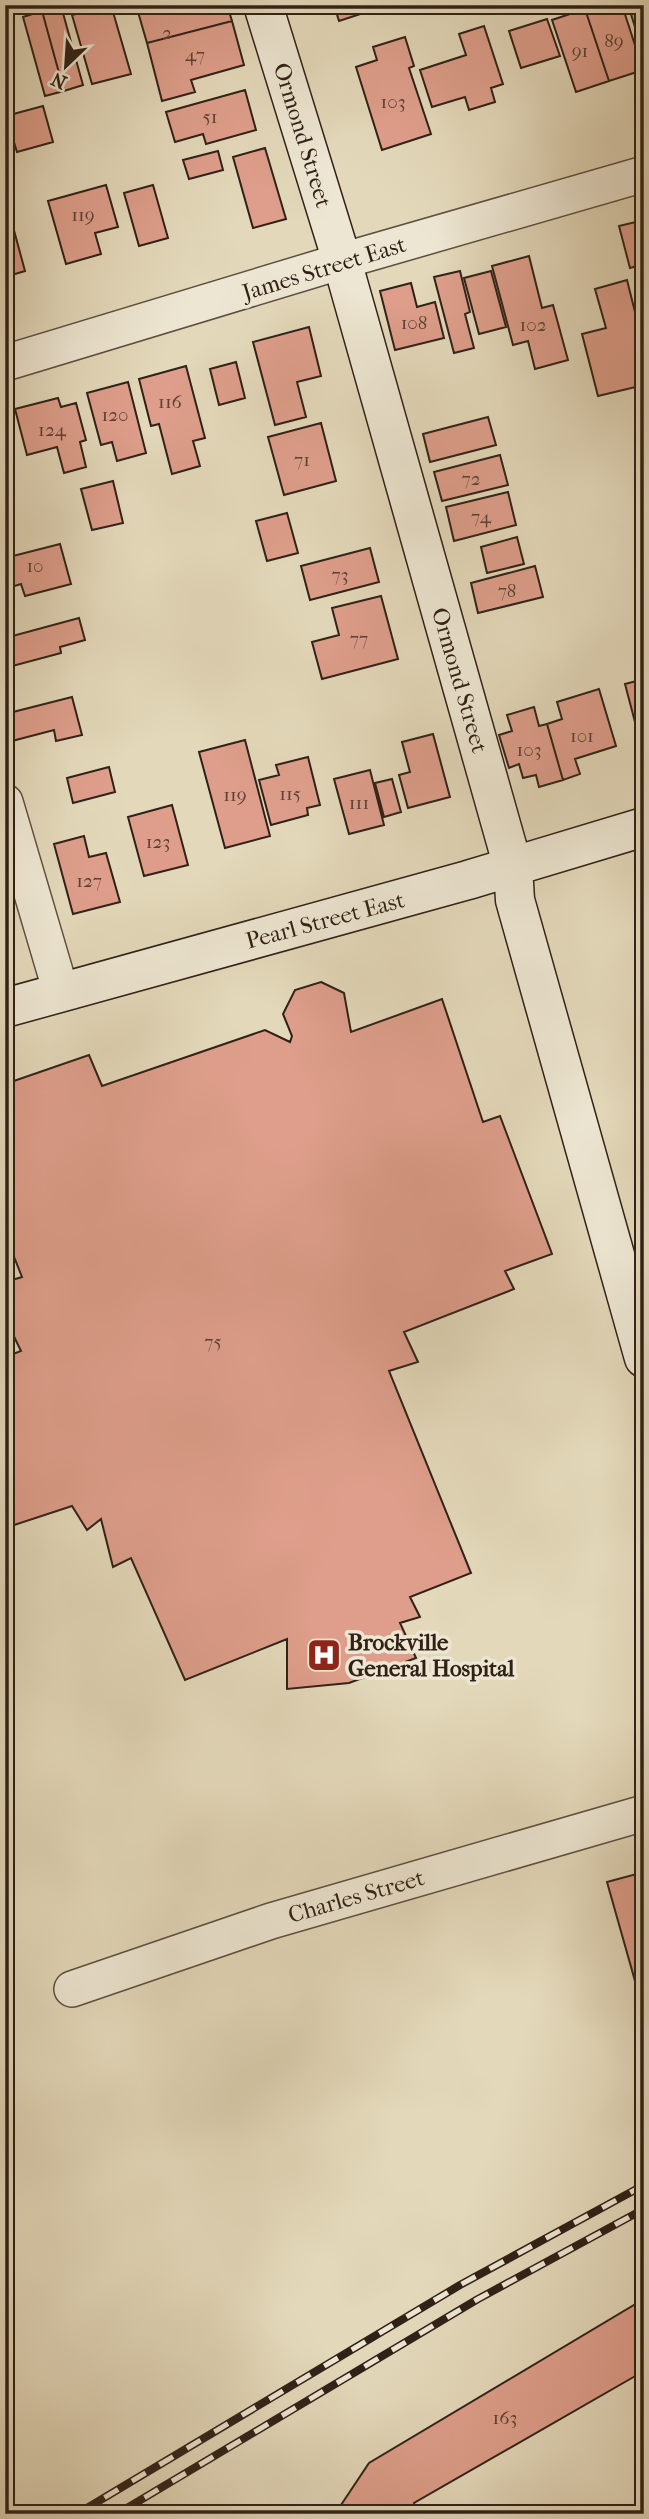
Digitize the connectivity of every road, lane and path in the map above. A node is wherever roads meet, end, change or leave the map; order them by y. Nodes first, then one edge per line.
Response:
1 (263, 5) edge
2 (644, 174) edge
3 (342, 261) junction
4 (5, 363) edge
5 (5, 802) edge
6 (644, 827) edge
7 (513, 867) junction
8 (61, 992) junction
9 (5, 1008) edge
10 (638, 1318) edge
11 (644, 1357) edge
12 (644, 1813) edge
13 (72, 1989) dead end

1 - 3 street, Ormond Street
2 - 3 street, James Street East
3 - 4 street, James Street East
3 - 7 street, Ormond Street
5 - 8 street
6 - 7 street, Pearl Street East
7 - 8 street, Pearl Street East
7 - 10 street, Ormond Street
8 - 9 street, Pearl Street East
10 - 11 street, Ormond Street
12 - 13 street, Charles Street

